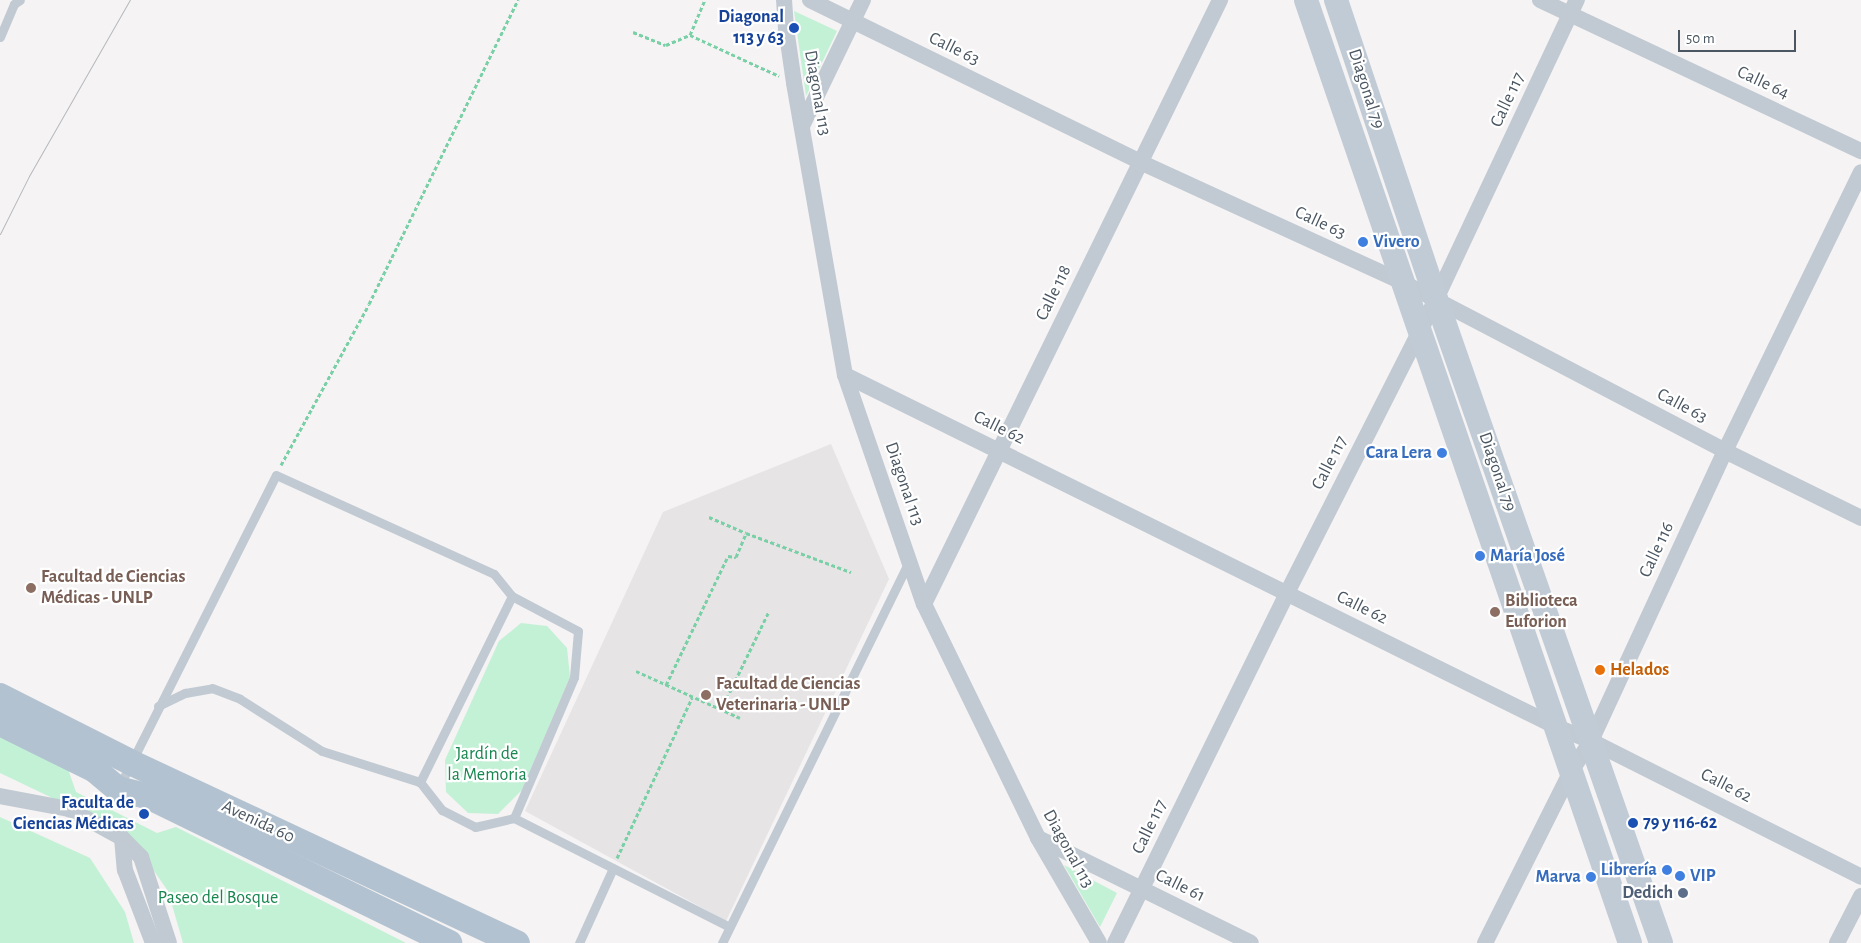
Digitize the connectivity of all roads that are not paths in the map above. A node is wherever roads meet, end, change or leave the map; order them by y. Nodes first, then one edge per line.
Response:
1 (20, 0) edge
2 (784, 0) edge
3 (810, 0) edge
4 (863, 0) edge
5 (1220, 0) edge
6 (1306, 0) edge
7 (1336, 0) edge
8 (1540, 0) edge
9 (1573, 7) edge
10 (853, 21) junction
11 (0, 37) edge
12 (802, 126) junction
13 (1861, 152) edge
14 (1140, 162) junction
15 (1861, 172) edge
16 (1404, 283) junction
17 (1436, 299) junction
18 (1420, 331) junction
19 (845, 374) junction
20 (999, 451) junction
21 (1725, 451) junction
22 (1861, 518) edge
23 (910, 562) junction
24 (1287, 593) junction
25 (512, 596) junction
26 (924, 604) junction
27 (0, 696) edge
28 (158, 706) junction
29 (0, 722) edge
30 (1556, 726) junction
31 (1591, 741) junction
32 (132, 763) junction
33 (1571, 771) junction
34 (420, 782) junction
35 (118, 789) junction
36 (0, 796) edge
37 (514, 818) junction
38 (122, 838) junction
39 (1038, 838) junction
40 (613, 868) junction
41 (1861, 877) edge
42 (1142, 889) junction
43 (1861, 896) edge
44 (728, 926) junction
45 (153, 943) edge
46 (169, 943) edge
47 (449, 943) edge
48 (517, 943) edge
49 (579, 943) edge
50 (722, 943) edge
51 (1099, 943) edge
52 (1116, 943) edge
53 (1251, 943) edge
54 (1486, 943) edge
55 (1630, 943) edge
56 (1662, 943) edge
57 (1837, 943) edge

1 - 11 lane
2 - 12 street, Diagonal 113
3 - 10 street, Calle 63
4 - 10 street
5 - 14 street, Calle 118
6 - 16 main road, Diagonal 79
7 - 17 main road, Diagonal 79
8 - 9 street, Calle 64
9 - 13 street, Calle 64
9 - 17 street, Calle 117
10 - 12 street
10 - 14 street, Calle 63
12 - 19 street, Diagonal 113
14 - 16 street, Calle 63
14 - 20 street, Calle 118
15 - 21 street, Calle 116
16 - 17 street, Calle 63
16 - 18 main road, Diagonal 79
17 - 18 street, Calle 117
17 - 21 street, Calle 63
17 - 31 main road, Diagonal 79
18 - 24 street, Calle 117
18 - 30 main road, Diagonal 79
19 - 20 street, Calle 62
19 - 23 street, Diagonal 113
20 - 24 street, Calle 62
20 - 26 street, Calle 118
21 - 22 street, Calle 63
21 - 31 street, Calle 116
23 - 26 street, Diagonal 113
23 - 44 lane
24 - 30 street, Calle 62
24 - 42 street, Calle 117
25 - 28 lane
25 - 34 lane
25 - 37 lane
26 - 39 street, Diagonal 113
27 - 32 main road, Avenida 60
28 - 32 lane
28 - 34 lane
29 - 35 main road, Avenida 60
30 - 31 street, Calle 62
30 - 33 main road, Diagonal 79
31 - 33 street, Calle 116
31 - 41 street, Calle 62
31 - 56 main road, Diagonal 79
32 - 35 lane
32 - 48 main road, Avenida 60
33 - 54 street, Calle 116
33 - 55 main road, Diagonal 79
34 - 37 lane
35 - 47 main road, Avenida 60
36 - 38 street
37 - 40 lane
38 - 45 street
38 - 46 street
39 - 42 street, Calle 61
39 - 51 street, Diagonal 113
40 - 44 lane
40 - 49 lane
42 - 52 street, Calle 117
42 - 53 street, Calle 61
43 - 57 street
44 - 50 lane

